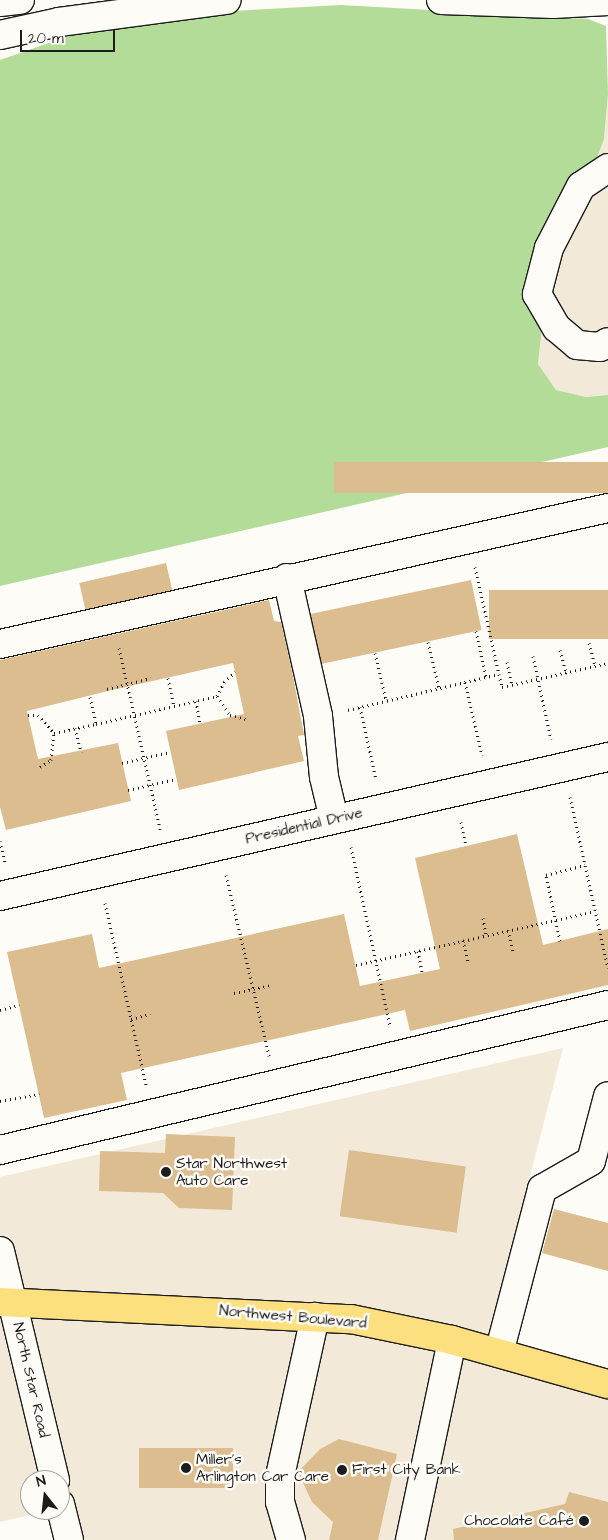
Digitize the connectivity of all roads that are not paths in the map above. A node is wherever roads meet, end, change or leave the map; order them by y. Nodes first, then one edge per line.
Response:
1 (20, 0) edge
2 (227, 0) edge
3 (441, 0) edge
4 (608, 1) edge
5 (0, 2) edge
6 (0, 35) edge
7 (608, 168) edge
8 (608, 342) edge
9 (608, 508) edge
10 (287, 578) junction
11 (0, 644) edge
12 (608, 757) edge
13 (339, 818) junction
14 (0, 896) edge
15 (608, 1005) edge
16 (608, 1096) edge
17 (0, 1150) edge
18 (0, 1251) edge
19 (6, 1304) edge
20 (315, 1317) junction
21 (452, 1340) junction
22 (499, 1353) junction
23 (608, 1384) edge
24 (51, 1470) edge
25 (64, 1520) edge
26 (69, 1540) edge
27 (291, 1540) edge
28 (410, 1540) edge

1 - 5 street
2 - 6 street
3 - 4 street
7 - 8 street
9 - 10 street
10 - 11 street
10 - 13 street
12 - 13 street, Presidential Drive
13 - 14 street, Presidential Drive
15 - 17 street
16 - 22 street
18 - 19 street, North Star Road
19 - 20 main road, Northwest Boulevard
19 - 24 street, North Star Road
20 - 21 main road, Northwest Boulevard
20 - 27 street
21 - 22 main road, Northwest Boulevard
21 - 28 street
22 - 23 main road, Northwest Boulevard
25 - 26 street

